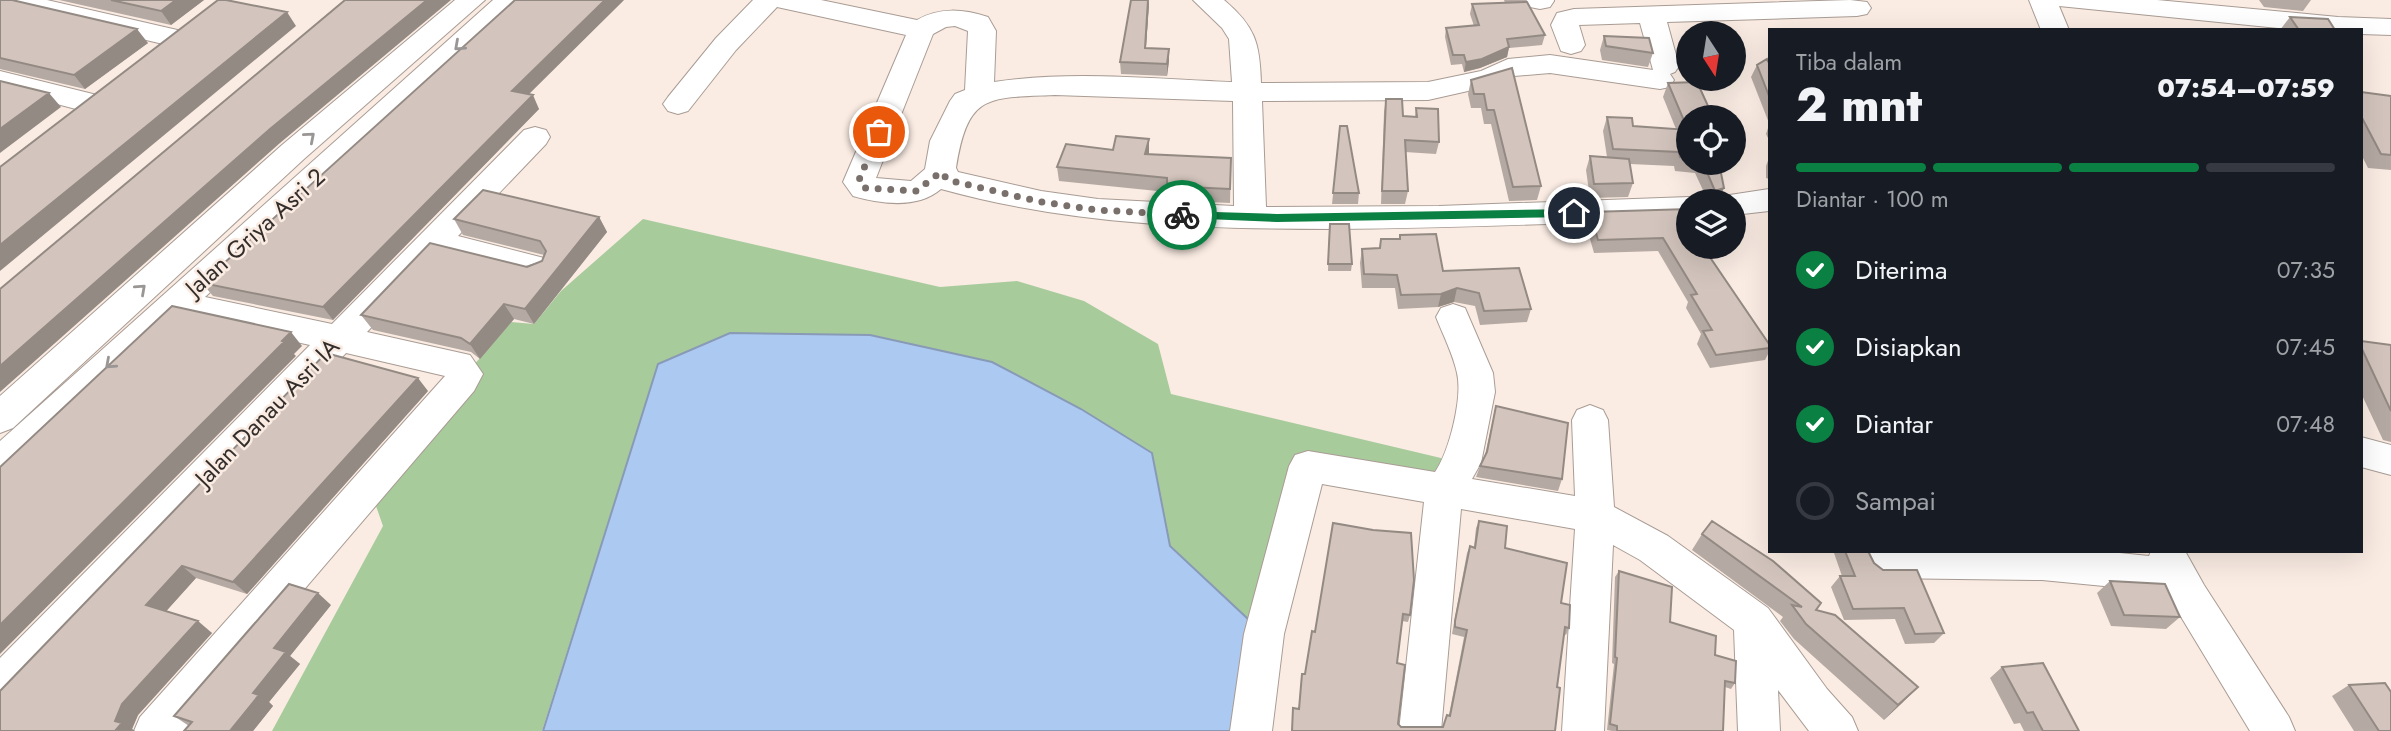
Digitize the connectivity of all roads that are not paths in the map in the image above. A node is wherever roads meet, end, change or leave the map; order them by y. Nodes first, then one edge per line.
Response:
1 (11, 0) edge
2 (471, 0) edge
3 (509, 0) edge
4 (768, 0) edge
5 (782, 0) edge
6 (1207, 0) edge
7 (2043, 0) edge
8 (2067, 0) edge
9 (2100, 2) edge
10 (1861, 12) edge
11 (1651, 14) junction
12 (2391, 27) edge
13 (2054, 28) edge
14 (919, 31) junction
15 (1571, 45) dead end
16 (144, 62) edge
17 (0, 80) edge
18 (1247, 92) junction
19 (979, 93) junction
20 (678, 104) dead end
21 (61, 126) edge
22 (535, 137) dead end
23 (941, 172) junction
24 (1768, 200) edge
25 (1746, 203) edge
26 (1676, 208) edge
27 (1250, 218) junction
28 (432, 242) junction
29 (536, 267) edge
30 (177, 303) junction
31 (1453, 317) dead end
32 (337, 340) junction
33 (0, 418) edge
34 (1590, 420) dead end
35 (2363, 453) edge
36 (2391, 460) edge
37 (0, 464) edge
38 (1444, 490) junction
39 (1595, 516) junction
40 (1882, 561) dead end
41 (2172, 564) edge
42 (1754, 621) junction
43 (0, 687) edge
44 (155, 731) edge
45 (1251, 731) edge
46 (1420, 731) edge
47 (1583, 731) edge
48 (1759, 731) edge
49 (1837, 731) edge
50 (2274, 731) edge

1 - 16 street
33 -> 2 street, Jalan Griya Asri 2
3 -> 30 street, Jalan Griya Asri 2
4 - 20 street
5 - 14 street
6 - 18 street
7 - 13 street
8 - 9 street
9 - 12 street
10 - 11 street
11 - 15 street
11 - 18 street
14 - 19 street
14 - 23 street
17 - 21 street
18 - 19 street
18 - 27 street
19 - 23 street
22 - 28 street, Jalan Danau Asri IA
23 - 27 street
24 - 25 street
26 - 27 street
28 - 29 street
28 - 32 street, Jalan Danau Asri IA
30 - 32 street
30 -> 37 street, Jalan Griya Asri 2
31 - 38 street
32 - 43 street, Jalan Danau Asri IA
32 - 44 street
34 - 39 street
35 - 36 street
38 - 39 street
38 - 45 street
38 - 46 street
39 - 42 street
39 - 47 street
40 - 41 street
41 - 50 street
42 - 48 street
42 - 49 street

